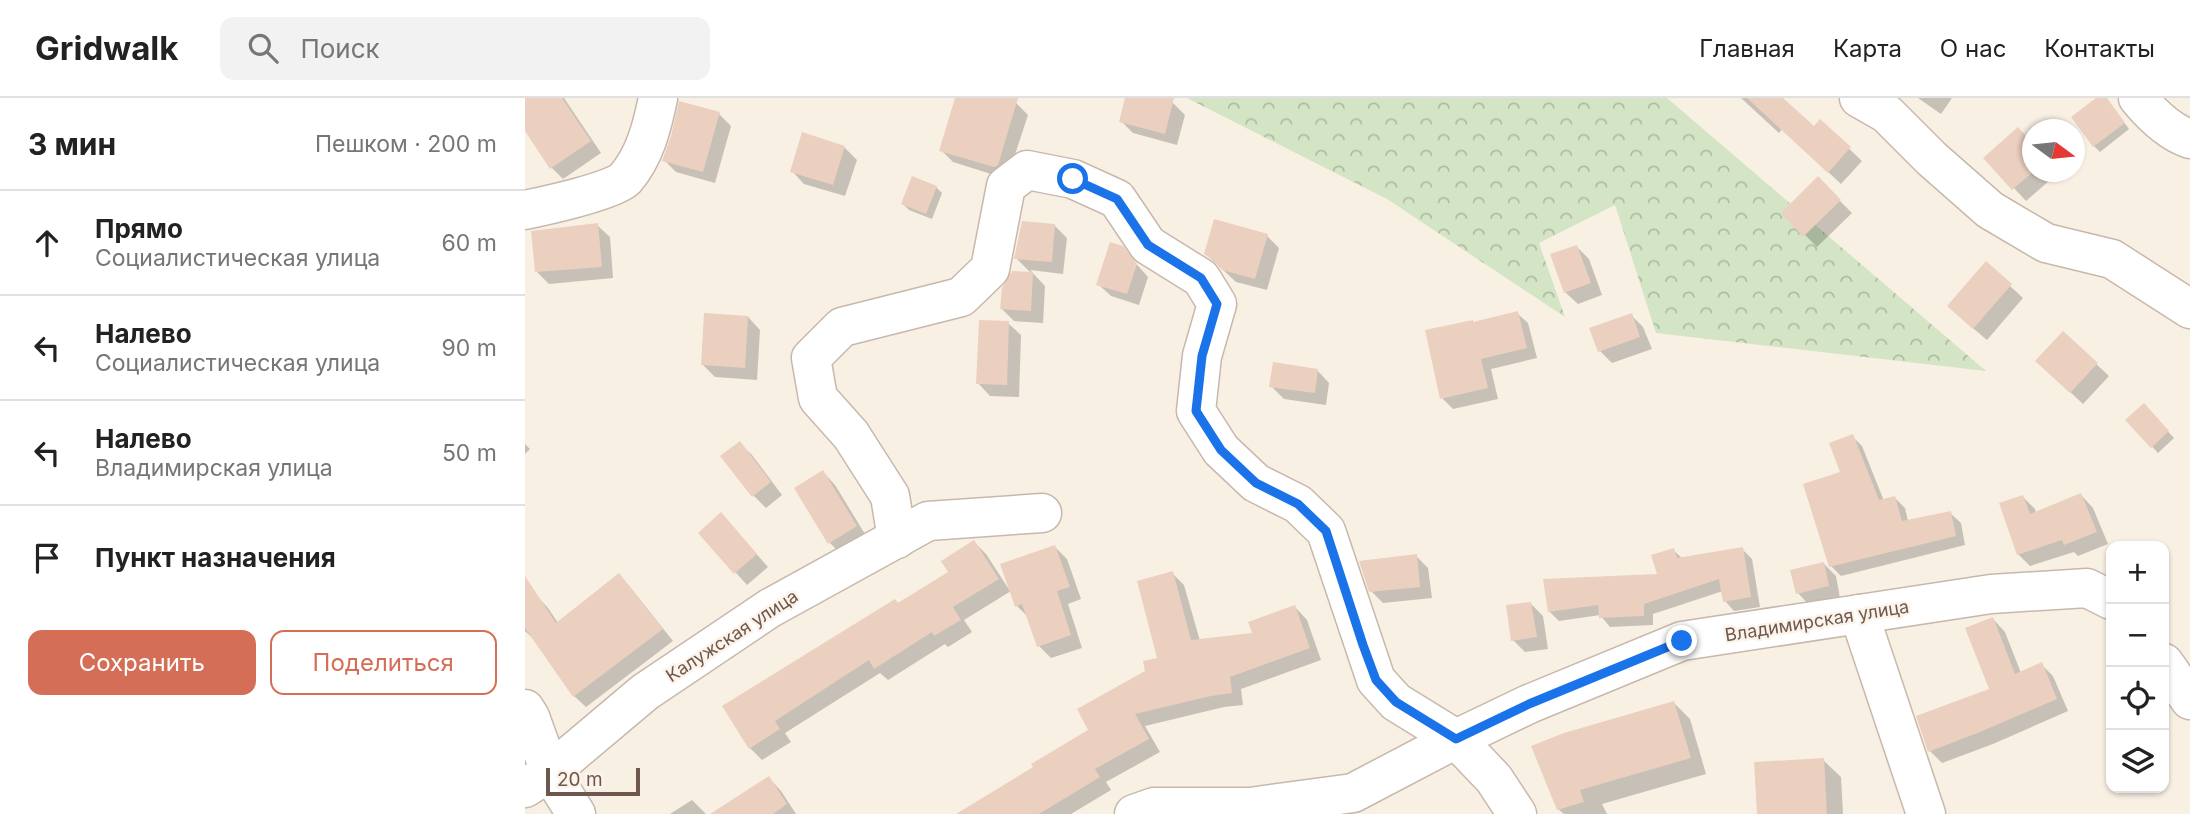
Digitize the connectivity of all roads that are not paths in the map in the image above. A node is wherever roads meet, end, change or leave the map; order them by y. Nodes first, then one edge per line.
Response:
1 (658, 98) edge
2 (1859, 98) edge
3 (2138, 98) edge
4 (2190, 139) edge
5 (525, 210) edge
6 (2190, 309) edge
7 (1042, 513) dead end
8 (897, 539) junction
9 (2106, 598) edge
10 (1859, 614) junction
11 (525, 709) edge
12 (1456, 739) junction
13 (538, 780) edge
14 (576, 814) edge
15 (1135, 814) edge
16 (1517, 814) edge
17 (1926, 814) edge

1 - 5 street
2 - 6 street
3 - 4 street
7 - 8 street, Калужская улица
8 - 12 street
8 - 13 street, Калужская улица
9 - 10 street, Владимирская улица
10 - 12 street, Владимирская улица
10 - 17 street
11 - 13 street
12 - 15 street, Владимирская улица
12 - 16 street
13 - 14 street

